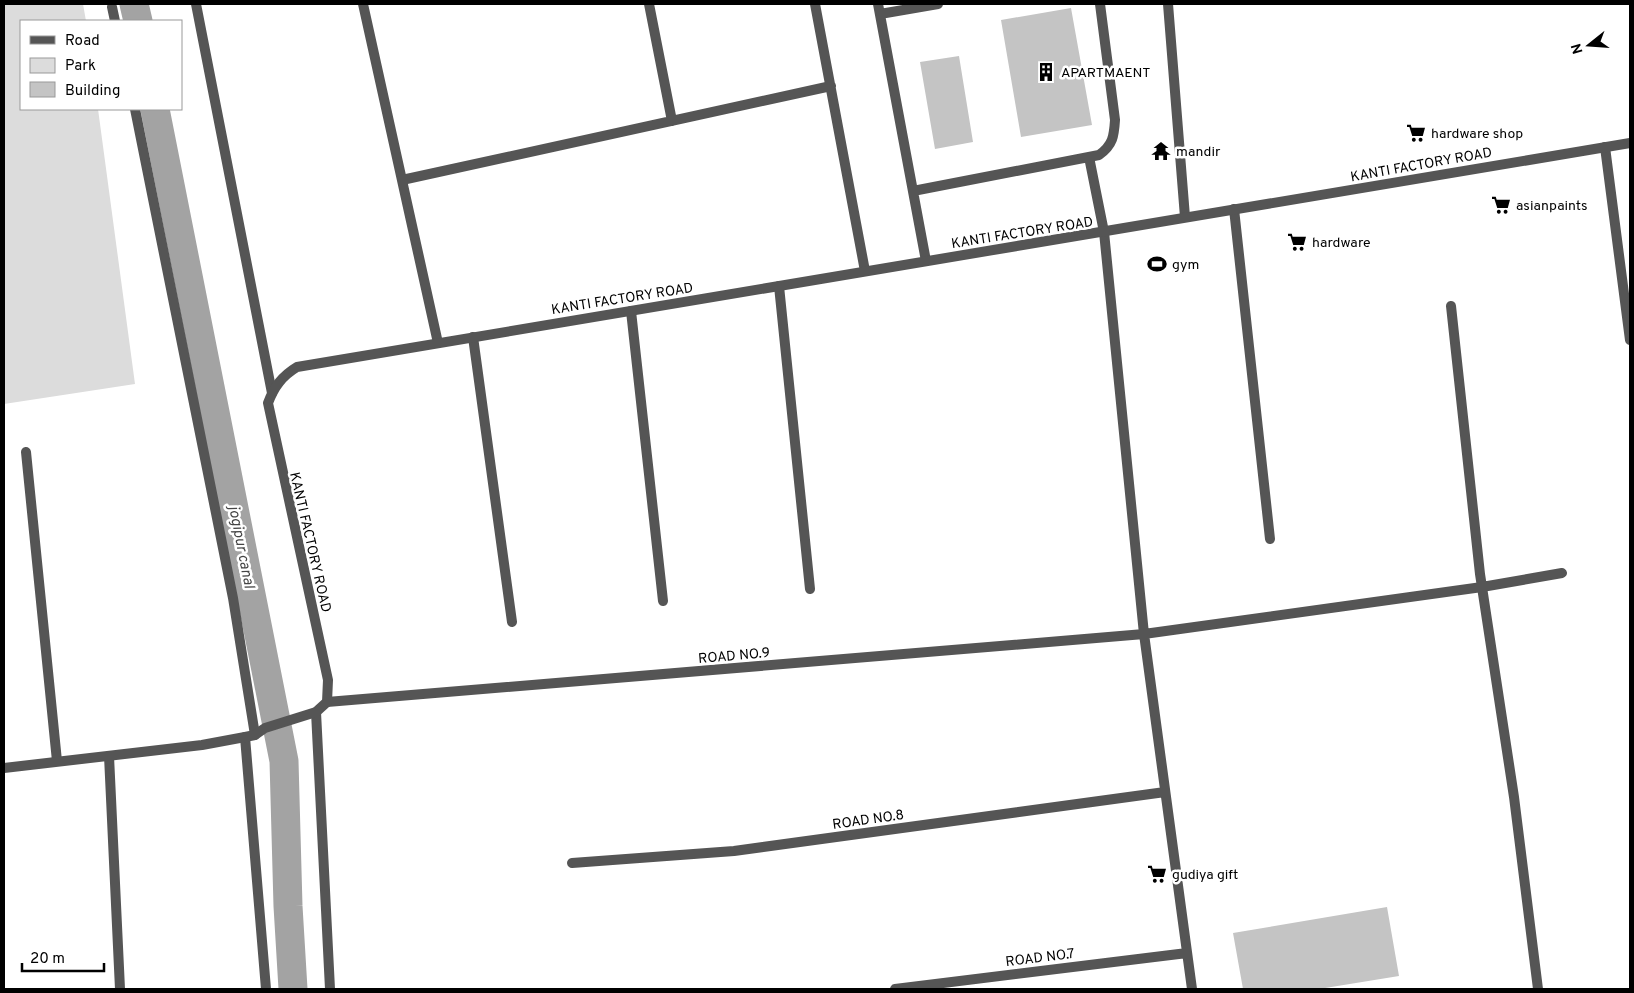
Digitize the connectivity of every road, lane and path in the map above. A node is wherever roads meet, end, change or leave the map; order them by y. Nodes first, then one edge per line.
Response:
1 (196, 4) edge
2 (363, 4) edge
3 (649, 4) edge
4 (815, 4) edge
5 (878, 4) edge
6 (938, 4) edge
7 (1100, 4) edge
8 (1168, 4) edge
9 (112, 7) dead end
10 (880, 14) junction
11 (115, 20) edge
12 (831, 86) junction
13 (135, 110) edge
14 (672, 121) junction
15 (1630, 142) edge
16 (1606, 147) junction
17 (1089, 157) junction
18 (402, 180) junction
19 (913, 191) junction
20 (1234, 209) junction
21 (1185, 217) junction
22 (1104, 232) junction
23 (926, 261) junction
24 (865, 271) junction
25 (779, 286) junction
26 (1451, 306) dead end
27 (631, 311) junction
28 (473, 337) junction
29 (1630, 340) edge
30 (438, 343) junction
31 (272, 393) junction
32 (26, 452) dead end
33 (1270, 539) dead end
34 (1562, 573) dead end
35 (1482, 587) junction
36 (810, 589) dead end
37 (663, 602) dead end
38 (512, 622) dead end
39 (1144, 634) junction
40 (327, 702) junction
41 (316, 712) junction
42 (250, 736) junction
43 (109, 756) junction
44 (58, 761) junction
45 (4, 768) edge
46 (1166, 792) junction
47 (572, 863) dead end
48 (1187, 952) junction
49 (120, 989) edge
50 (266, 989) edge
51 (330, 989) edge
52 (895, 989) edge
53 (1192, 989) edge
54 (1538, 989) edge

1 - 31 street
2 - 18 street
3 - 14 street
4 - 12 street
5 - 10 street
6 - 10 street
7 - 17 street
8 - 21 street
9 - 11 street
10 - 19 street
12 - 14 street
12 - 24 street
13 - 42 street
14 - 18 street
15 - 16 street, KANTI FACTORY ROAD
16 - 20 street, KANTI FACTORY ROAD
16 - 29 street
17 - 19 street
17 - 22 street
18 - 30 street
19 - 23 street
20 - 21 street, KANTI FACTORY ROAD
20 - 33 street
21 - 22 street, KANTI FACTORY ROAD
22 - 23 street, KANTI FACTORY ROAD
22 - 39 street
23 - 24 street, KANTI FACTORY ROAD
24 - 25 street, KANTI FACTORY ROAD
25 - 27 street, KANTI FACTORY ROAD
25 - 36 street
26 - 35 street
27 - 28 street, KANTI FACTORY ROAD
27 - 37 street
28 - 30 street, KANTI FACTORY ROAD
28 - 38 street
30 - 31 street, KANTI FACTORY ROAD
31 - 40 street, KANTI FACTORY ROAD
32 - 44 street
34 - 35 street, ROAD NO.9
35 - 39 street, ROAD NO.9
35 - 54 street
39 - 40 street, ROAD NO.9
39 - 46 street
40 - 41 street
41 - 42 street
41 - 51 street
42 - 43 street
42 - 50 street
43 - 44 street
43 - 49 street
44 - 45 street
46 - 47 street, ROAD NO.8
46 - 48 street
48 - 52 street, ROAD NO.7
48 - 53 street

